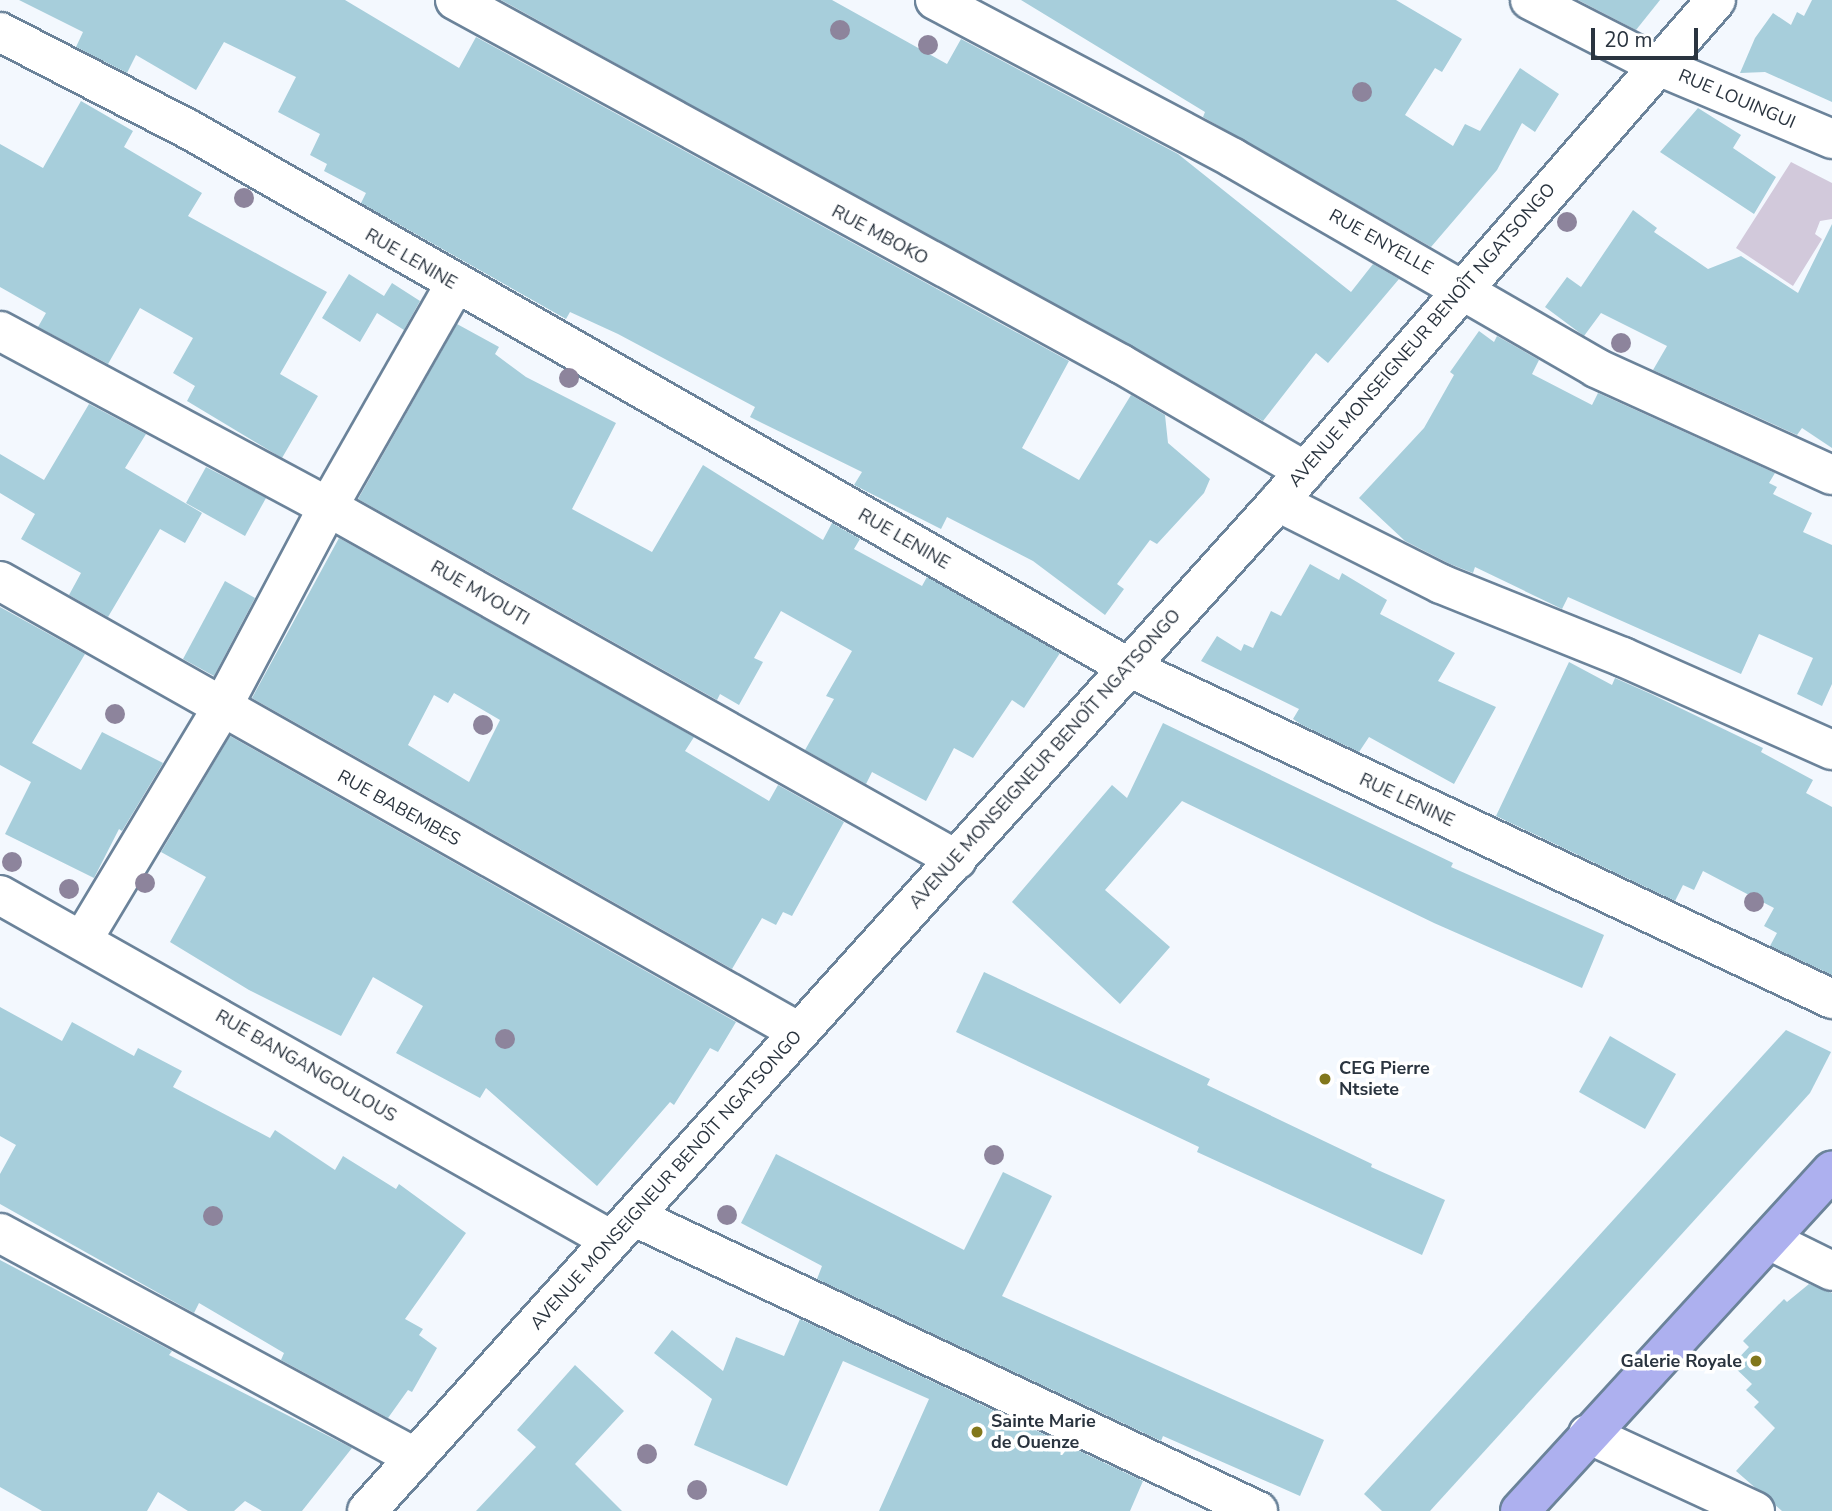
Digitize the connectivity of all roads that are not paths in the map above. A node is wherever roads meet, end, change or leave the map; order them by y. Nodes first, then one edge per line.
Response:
1 (454, 0) edge
2 (935, 0) edge
3 (1530, 0) edge
4 (1716, 0) edge
5 (0, 32) edge
6 (1661, 67) junction
7 (1832, 139) edge
8 (455, 284) junction
9 (1465, 289) junction
10 (0, 331) edge
11 (1306, 471) junction
12 (1832, 475) edge
13 (1278, 502) junction
14 (328, 507) junction
15 (0, 581) edge
16 (1126, 666) junction
17 (221, 709) junction
18 (1832, 750) edge
19 (957, 860) junction
20 (0, 895) edge
21 (83, 939) junction
22 (1832, 999) edge
23 (799, 1032) junction
24 (1832, 1170) edge
25 (623, 1228) junction
26 (0, 1233) edge
27 (1769, 1240) junction
28 (1832, 1271) edge
29 (1588, 1434) junction
30 (415, 1457) junction
31 (367, 1511) edge
32 (1258, 1511) edge
33 (1520, 1511) edge
34 (1755, 1511) edge

1 - 11 street, RUE MBOKO
2 - 9 street, RUE ENYELLE
3 - 6 street, RUE LOUINGUI
4 - 6 street, AVENUE MONSEIGNEUR BENOÎT NGATSONGO
5 - 8 street, RUE LENINE
6 - 7 street, RUE LOUINGUI
6 - 9 street, AVENUE MONSEIGNEUR BENOÎT NGATSONGO
8 - 14 street
8 - 16 street, RUE LENINE
9 - 11 street, AVENUE MONSEIGNEUR BENOÎT NGATSONGO
9 - 12 street, RUE ENYELLE
10 - 14 street, RUE MVOUTI
11 - 13 street, AVENUE MONSEIGNEUR BENOÎT NGATSONGO
13 - 16 street, AVENUE MONSEIGNEUR BENOÎT NGATSONGO
13 - 18 street
14 - 17 street
14 - 19 street, RUE MVOUTI
15 - 17 street, RUE BABEMBES
16 - 19 street, AVENUE MONSEIGNEUR BENOÎT NGATSONGO
16 - 22 street, RUE LENINE
17 - 21 street
17 - 23 street, RUE BABEMBES
19 - 23 street, AVENUE MONSEIGNEUR BENOÎT NGATSONGO
20 - 21 street, RUE BANGANGOULOUS
21 - 25 street, RUE BANGANGOULOUS
23 - 25 street, AVENUE MONSEIGNEUR BENOÎT NGATSONGO
24 - 27 main road
25 - 30 street, AVENUE MONSEIGNEUR BENOÎT NGATSONGO
25 - 32 street, RUE BANGANGOULOUS
26 - 30 street
27 - 28 street
27 - 29 main road
29 - 33 main road
29 - 34 street
30 - 31 street, AVENUE MONSEIGNEUR BENOÎT NGATSONGO

